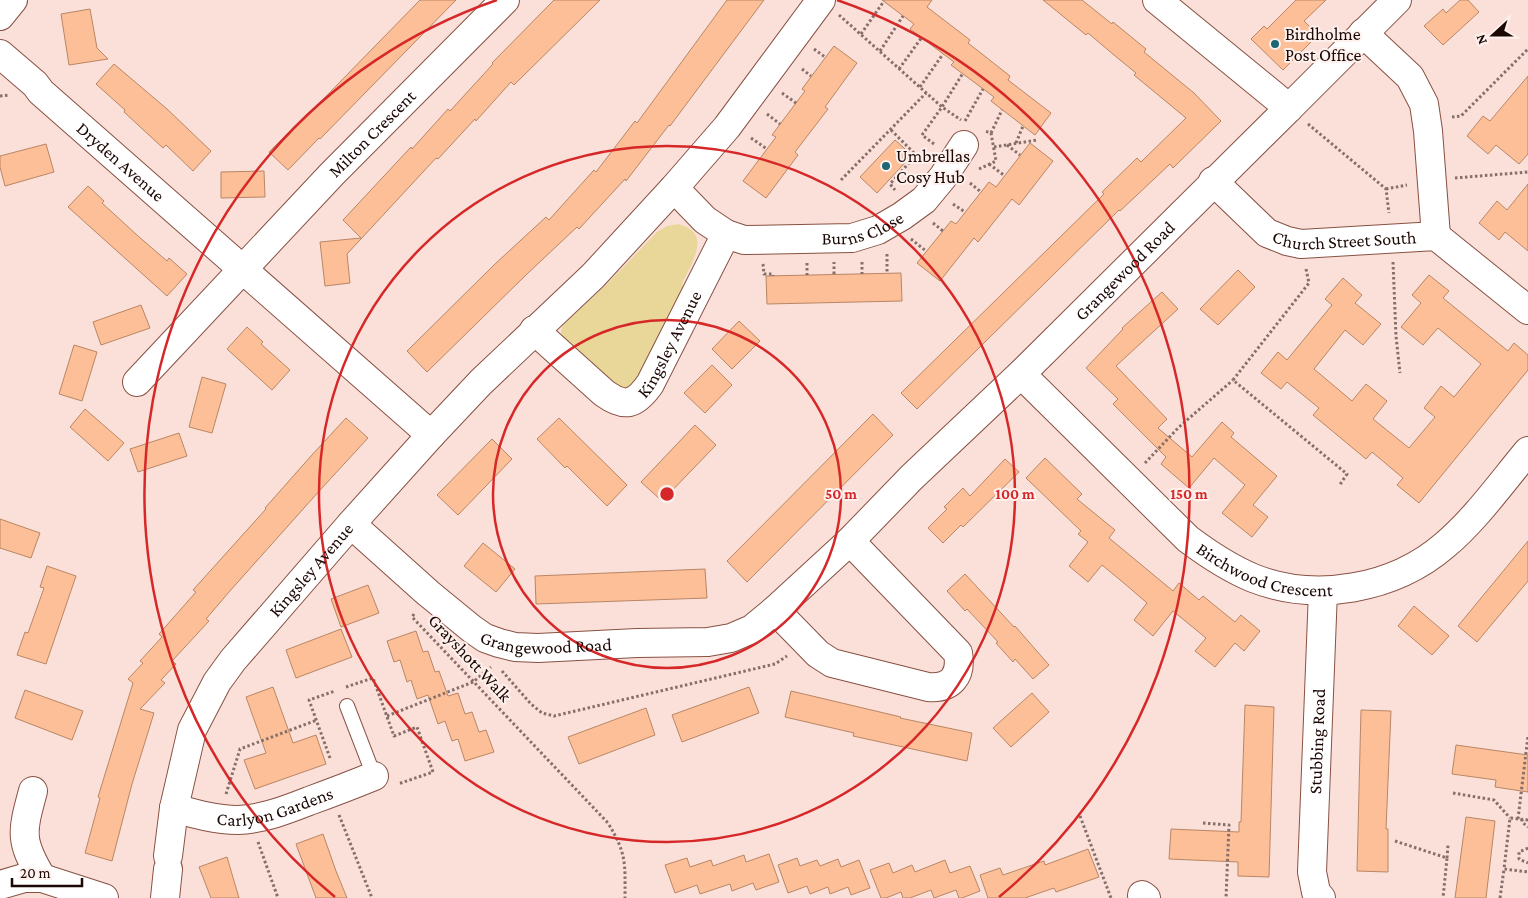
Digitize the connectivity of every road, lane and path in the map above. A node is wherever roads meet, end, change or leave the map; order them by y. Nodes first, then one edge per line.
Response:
1 (13, 0) edge
2 (505, 0) edge
3 (1157, 0) edge
4 (1396, 0) edge
5 (884, 1) edge
6 (828, 5) edge
7 (0, 16) edge
8 (903, 16) dead end
9 (1363, 33) junction
10 (861, 34) junction
11 (922, 38) dead end
12 (1528, 49) edge
13 (880, 51) junction
14 (0, 54) edge
15 (943, 54) dead end
16 (899, 69) junction
17 (963, 74) dead end
18 (920, 87) junction
19 (775, 88) dead end
20 (983, 89) dead end
21 (926, 93) junction
22 (796, 103) dead end
23 (942, 108) junction
24 (1289, 108) junction
25 (1002, 110) dead end
26 (766, 114) dead end
27 (1426, 119) junction
28 (780, 124) dead end
29 (1023, 126) dead end
30 (891, 130) junction
31 (964, 133) joint
32 (991, 133) dead end
33 (748, 135) dead end
34 (1037, 140) dead end
35 (1016, 143) junction
36 (1007, 145) junction
37 (994, 147) dead end
38 (767, 149) dead end
39 (936, 151) dead end
40 (1020, 156) dead end
41 (989, 164) dead end
42 (1005, 176) dead end
43 (841, 180) dead end
44 (1213, 181) junction
45 (968, 182) dead end
46 (674, 188) junction
47 (981, 192) dead end
48 (900, 196) dead end
49 (726, 234) junction
50 (906, 235) dead end
51 (1436, 236) junction
52 (1392, 238) junction
53 (1301, 244) junction
54 (887, 245) dead end
55 (926, 252) dead end
56 (763, 254) dead end
57 (242, 270) junction
58 (887, 273) dead end
59 (773, 276) dead end
60 (1528, 310) edge
61 (534, 330) junction
62 (1021, 374) junction
63 (1400, 374) dead end
64 (1234, 380) junction
65 (136, 382) dead end
66 (431, 435) junction
67 (1528, 451) edge
68 (1128, 480) junction
69 (1339, 486) dead end
70 (351, 524) junction
71 (850, 541) junction
72 (1323, 591) junction
73 (428, 593) junction
74 (775, 610) junction
75 (806, 643) junction
76 (501, 670) dead end
77 (473, 682) junction
78 (347, 706) dead end
79 (387, 716) dead end
80 (317, 720) dead end
81 (1528, 736) edge
82 (374, 776) joint
83 (33, 791) dead end
84 (330, 793) junction
85 (1453, 793) dead end
86 (174, 808) junction
87 (1080, 816) dead end
88 (219, 818) junction
89 (1510, 818) junction
90 (249, 819) junction
91 (1520, 819) junction
92 (1528, 820) edge
93 (1202, 824) dead end
94 (1528, 827) edge
95 (1395, 841) dead end
96 (1448, 845) dead end
97 (1528, 848) edge
98 (1447, 858) junction
99 (1528, 863) edge
100 (1504, 869) junction
101 (1528, 872) edge
102 (42, 878) junction
103 (0, 885) edge
104 (1312, 896) edge
105 (104, 898) edge
106 (165, 898) edge
107 (278, 898) edge
108 (372, 898) edge
109 (625, 898) edge
110 (1111, 898) edge
111 (1226, 898) edge
112 (1442, 898) edge
113 (1500, 898) edge

1 - 7 street
2 - 57 street, Milton Crescent
3 - 24 street
4 - 9 street, Grangewood Road
5 - 10 path
6 - 10 path
6 - 46 street, Kingsley Avenue
8 - 13 path
9 - 24 street, Grangewood Road
9 - 27 street, Church Street South
10 - 13 path
11 - 16 path
12 - 27 path
13 - 16 path
14 - 57 street, Dryden Avenue
15 - 18 path
16 - 18 path
17 - 23 path
18 - 21 path
19 - 22 path
20 - 31 path
21 - 23 path
21 - 30 path
23 - 39 path
24 - 44 street, Grangewood Road
24 - 52 path
25 - 32 path
26 - 28 path
27 - 51 street, Church Street South
29 - 35 path
30 - 43 path
30 - 48 path
31 - 49 street, Burns Close
33 - 38 path
34 - 35 path
35 - 36 path
36 - 37 path
36 - 40 path
41 - 42 path
44 - 53 street, Church Street South
44 - 62 street, Grangewood Road
45 - 47 path
46 - 49 street
46 - 61 street, Kingsley Avenue
49 - 61 street, Kingsley Avenue
50 - 55 path
51 - 52 street, Church Street South
51 - 60 street, Church Street South
52 - 53 street, Church Street South
52 - 63 path
53 - 64 path
54 - 58 path
56 - 59 path
57 - 65 street
57 - 66 street, Dryden Avenue
61 - 66 street, Kingsley Avenue
62 - 68 street, Birchwood Crescent
62 - 71 street, Grangewood Road
64 - 68 path
64 - 69 path
66 - 70 street, Kingsley Avenue
67 - 72 street, Birchwood Crescent
68 - 72 street, Birchwood Crescent
70 - 73 street, Grangewood Road
70 - 86 street, Kingsley Avenue
71 - 74 street, Grangewood Road
71 - 75 street
72 - 104 street, Stubbing Road
73 - 74 street, Grangewood Road
73 - 77 path, Grayshott Walk
74 - 75 street
75 - 76 path
77 - 79 path
77 - 109 path, Grayshott Walk
78 - 82 lane
80 - 88 path
81 - 91 path
82 - 84 street, Carlyon Gardens
83 - 102 street
84 - 90 street, Carlyon Gardens
84 - 108 path
85 - 89 path
86 - 88 street, Carlyon Gardens
86 - 106 street, Kingsley Avenue
87 - 110 path
88 - 90 street, Carlyon Gardens
89 - 91 path
89 - 100 path
90 - 107 path
91 - 92 path
91 - 94 path
93 - 111 path
95 - 98 path
96 - 98 path
97 - 99 path
98 - 112 path
100 - 101 path
100 - 113 path
102 - 103 street
102 - 105 street

